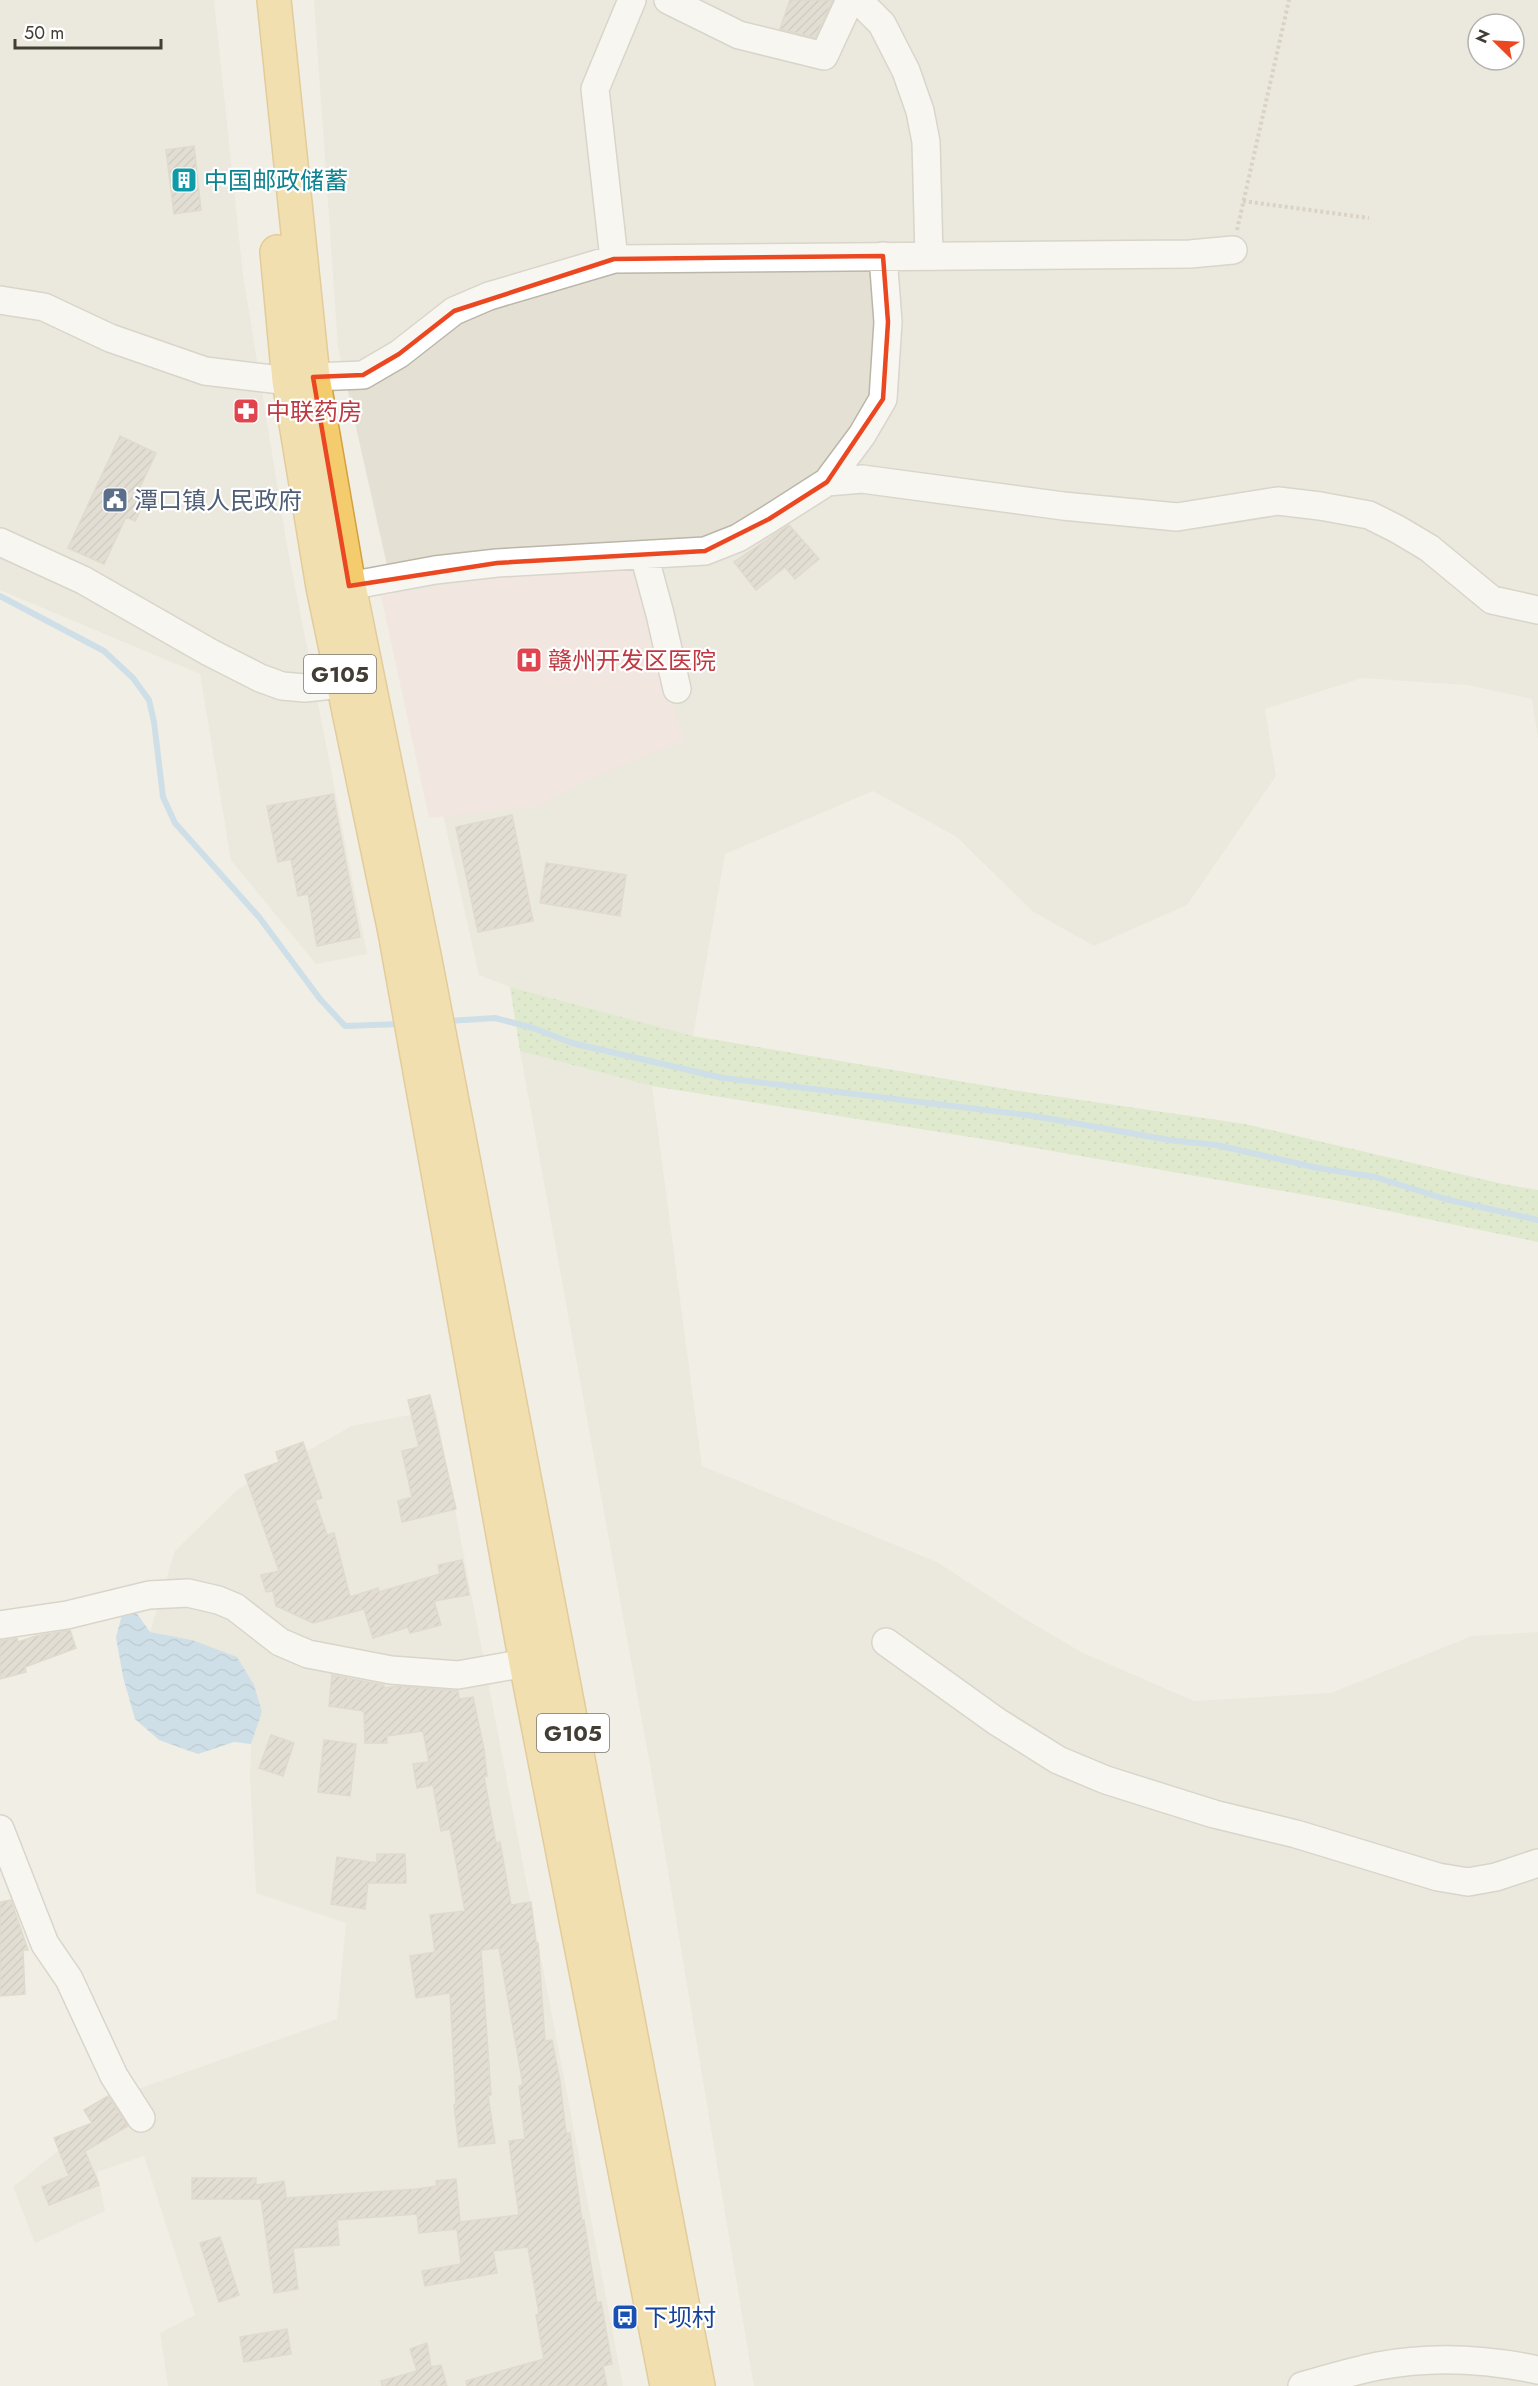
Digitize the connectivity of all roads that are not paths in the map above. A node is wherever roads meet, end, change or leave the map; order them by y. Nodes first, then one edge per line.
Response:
1 (254, 0) edge
2 (274, 0) edge
3 (632, 0) edge
4 (668, 0) edge
5 (850, 0) edge
6 (858, 0) edge
7 (1233, 250) road end
8 (884, 256) junction
9 (929, 256) junction
10 (614, 259) junction
11 (0, 300) edge
12 (301, 379) junction
13 (827, 482) junction
14 (0, 542) edge
15 (644, 555) junction
16 (349, 585) junction
17 (1538, 610) edge
18 (342, 684) junction
19 (676, 689) dead end
20 (406, 930) junction
21 (435, 1081) junction
22 (0, 1625) edge
23 (886, 1642) dead end
24 (557, 1653) junction
25 (526, 1663) junction
26 (0, 1829) edge
27 (1538, 1863) edge
28 (141, 2118) dead end
29 (1538, 2370) edge
30 (666, 2386) edge
31 (699, 2386) edge
32 (1302, 2386) edge

1 - 12 highway, G105
2 - 12 highway, G105
3 - 10 street
4 - 5 street
6 - 9 street
7 - 9 street
8 - 9 street
8 - 10 street
8 - 13 street
10 - 12 street
11 - 12 street
12 - 16 highway, G105
12 - 18 highway, G105
13 - 15 street
13 - 17 street
14 - 18 street
15 - 16 street
15 - 19 street
16 - 20 highway, G105
18 - 20 highway, G105
20 - 21 highway, G105
21 - 24 highway, G105
21 - 25 highway, G105
22 - 25 street
23 - 27 street
24 - 25 street
24 - 31 highway, G105
25 - 30 highway, G105
26 - 28 street
29 - 32 street

